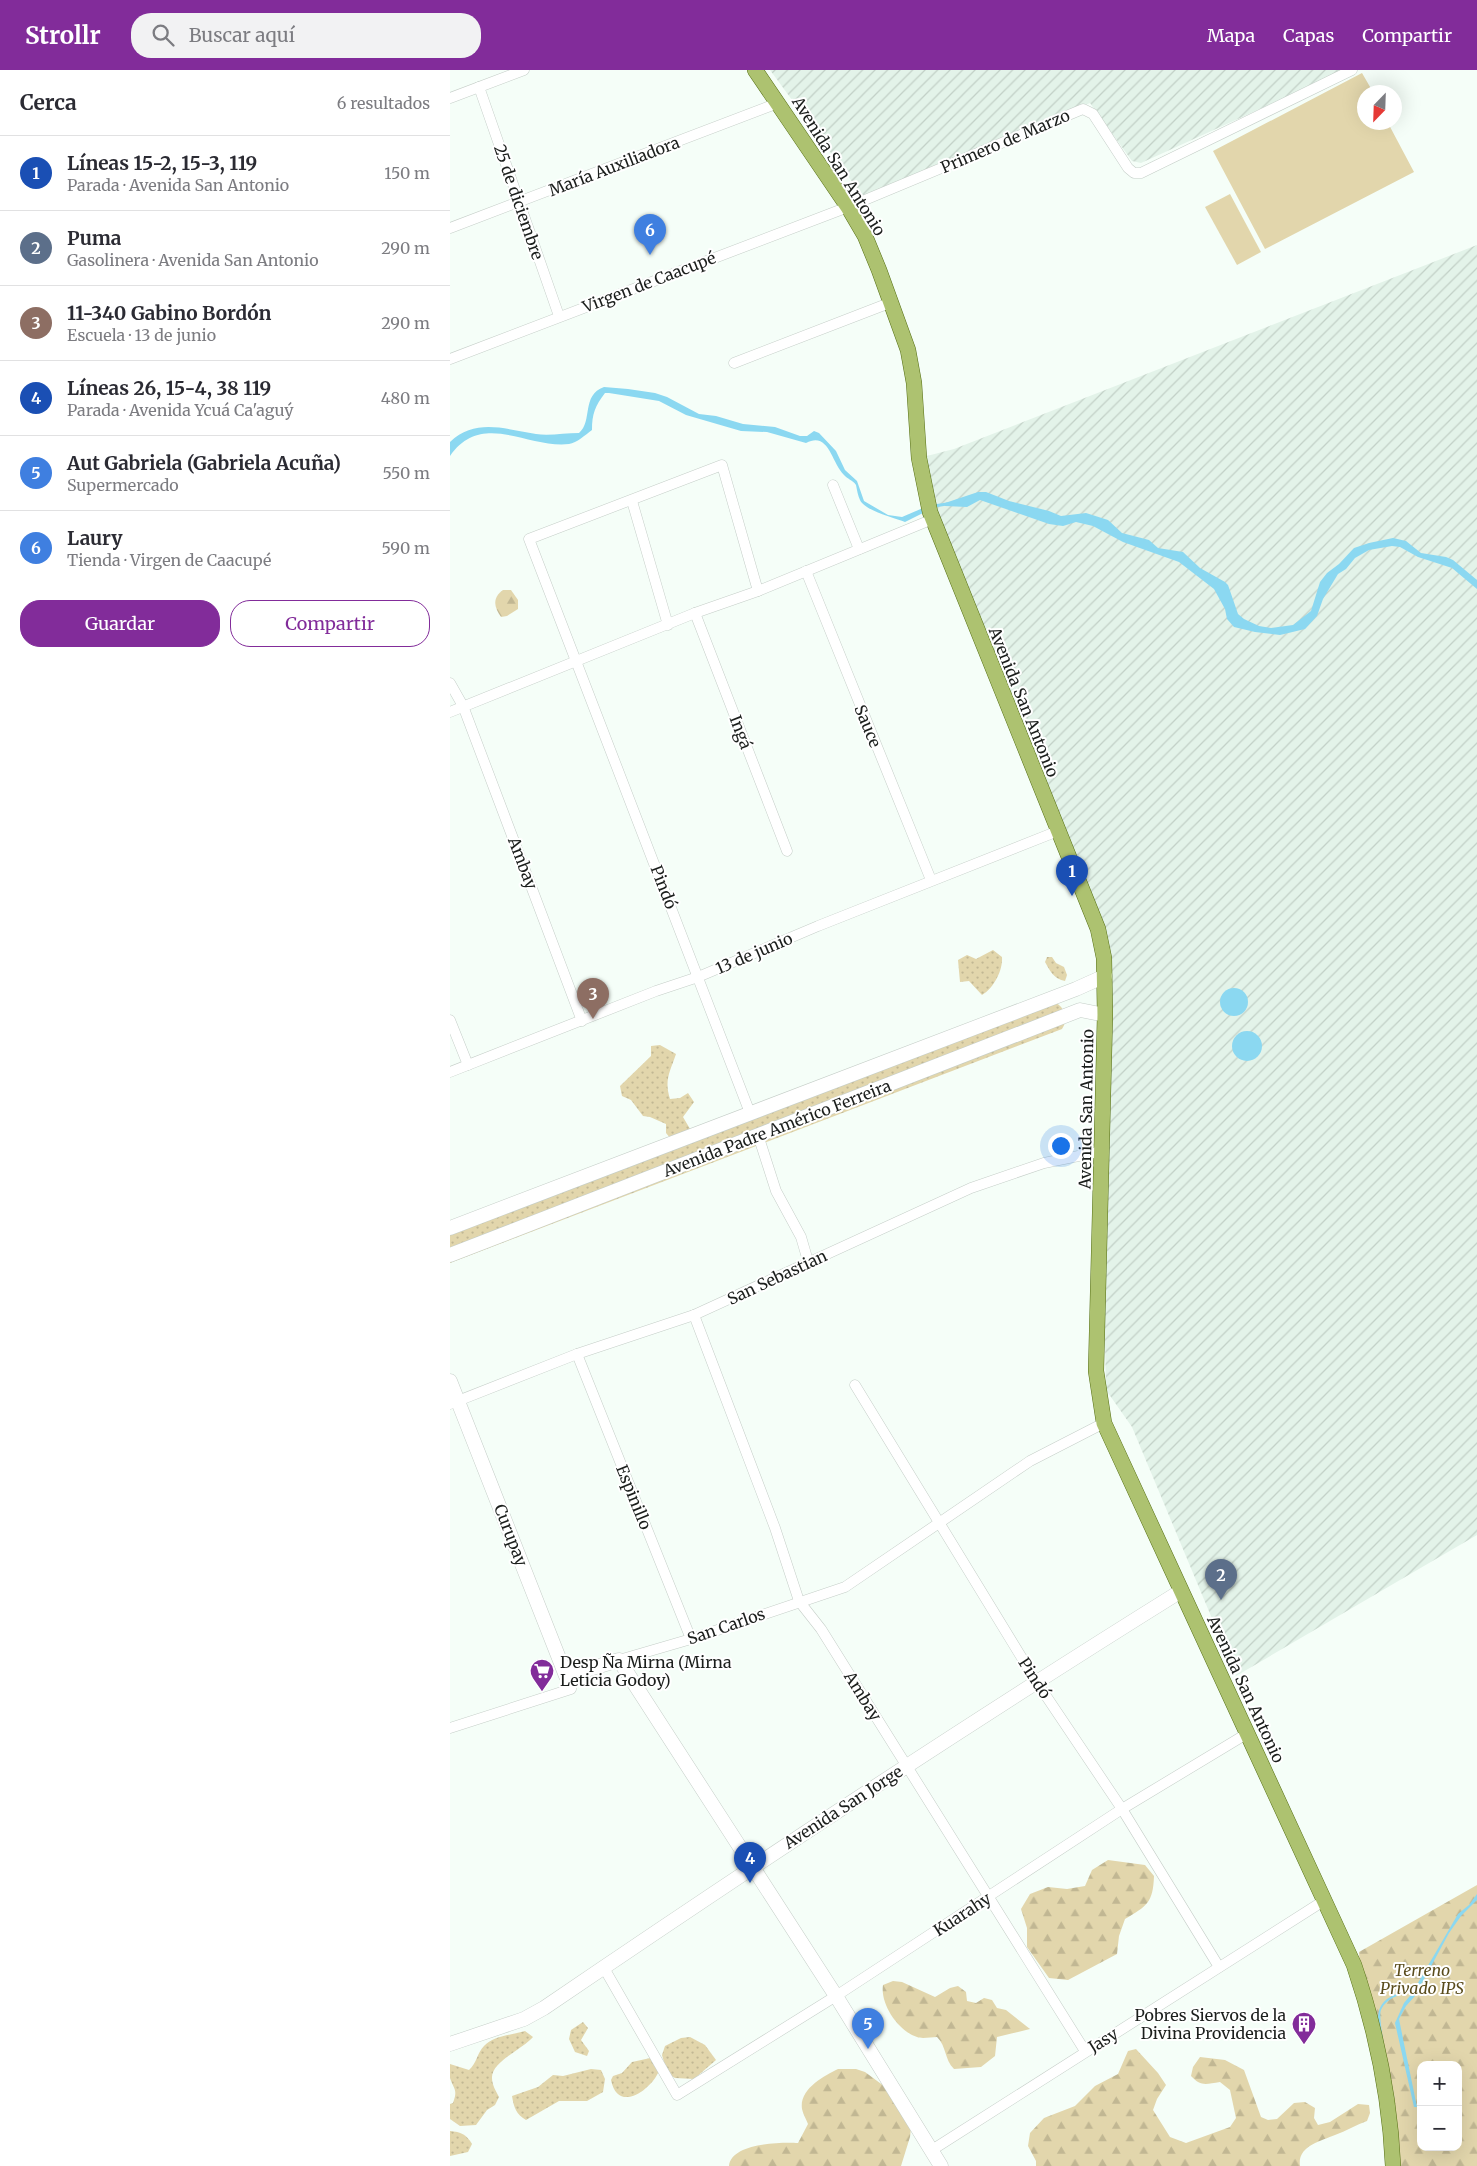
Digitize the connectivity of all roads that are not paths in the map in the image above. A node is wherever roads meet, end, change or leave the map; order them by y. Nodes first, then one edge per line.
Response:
1 (524, 70) edge
2 (754, 70) edge
3 (1352, 70) edge
4 (479, 87) junction
5 (450, 98) edge
6 (778, 103) junction
7 (518, 202) junction
8 (848, 207) junction
9 (450, 228) edge
10 (892, 302) junction
11 (559, 316) junction
12 (450, 359) edge
13 (734, 363) dead end
14 (833, 485) dead end
15 (632, 501) junction
16 (931, 515) junction
17 (859, 549) junction
18 (806, 572) junction
19 (758, 591) junction
20 (695, 613) junction
21 (668, 625) junction
22 (578, 662) junction
23 (450, 683) edge
24 (463, 706) junction
25 (450, 712) edge
26 (1058, 831) junction
27 (787, 851) dead end
28 (930, 880) junction
29 (1105, 976) junction
30 (698, 977) junction
31 (1076, 989) junction
32 (1080, 1010) junction
33 (1105, 1015) junction
34 (450, 1020) edge
35 (582, 1021) junction
36 (468, 1065) junction
37 (450, 1072) edge
38 (750, 1113) junction
39 (758, 1135) junction
40 (1103, 1151) junction
41 (450, 1228) edge
42 (450, 1255) edge
43 (808, 1261) junction
44 (694, 1315) junction
45 (577, 1354) junction
46 (450, 1380) edge
47 (855, 1386) dead end
48 (454, 1402) edge
49 (1104, 1423) junction
50 (940, 1523) junction
51 (1181, 1591) junction
52 (799, 1601) junction
53 (691, 1639) junction
54 (619, 1660) junction
55 (566, 1676) junction
56 (1036, 1681) junction
57 (450, 1728) edge
58 (1248, 1734) junction
59 (906, 1766) junction
60 (1122, 1809) junction
61 (752, 1866) junction
62 (988, 1897) junction
63 (1325, 1900) junction
64 (1219, 1966) junction
65 (604, 1968) junction
66 (836, 1996) junction
67 (450, 2044) edge
68 (1085, 2051) junction
69 (932, 2150) junction
70 (941, 2166) edge
71 (1393, 2166) edge

1 - 4 street
2 - 6 main road, Avenida San Antonio
3 - 8 street, Primero de Marzo
4 - 5 street
4 - 7 street, 25 de diciembre
6 - 7 street, María Auxiliadora
6 - 8 main road, Avenida San Antonio
7 - 9 street, María Auxiliadora
7 - 11 street, 25 de diciembre
8 - 10 main road, Avenida San Antonio
8 - 11 street, Virgen de Caacupé
10 - 13 street
10 - 16 main road, Avenida San Antonio
11 - 12 street, Virgen de Caacupé
14 - 17 street
15 - 19 street
15 - 21 street
15 - 22 street, Pindó
16 - 17 street
16 - 26 main road, Avenida San Antonio
17 - 18 street
18 - 19 street
18 - 28 street, Sauce
19 - 20 street
20 - 21 street
20 - 27 street, Ingá
21 - 22 street
22 - 24 street
22 - 30 street, Pindó
23 - 24 street, Ambay
24 - 25 street
24 - 35 street, Ambay
26 - 28 street, 13 de junio
26 - 29 main road, Avenida San Antonio
28 - 30 street, 13 de junio
29 - 31 street, Avenida Padre Américo Ferreira
29 - 33 main road, Avenida San Antonio
30 - 35 street, 13 de junio
30 - 38 street, Pindó
31 - 32 street
31 - 38 street, Avenida Padre Américo Ferreira
32 - 33 street
32 - 39 street, Avenida Padre Américo Ferreira
33 - 40 main road, Avenida San Antonio
34 - 36 street
35 - 36 street, 13 de junio
36 - 37 street, 13 de junio
38 - 41 street, Avenida Padre Américo Ferreira
39 - 42 street, Avenida Padre Américo Ferreira
39 - 43 street
40 - 43 street, San Sebastian
40 - 49 main road, Avenida San Antonio
43 - 44 street, San Sebastian
44 - 45 street, San Sebastian
44 - 52 street, Ambay
45 - 48 street, San Sebastian
45 - 53 street, Espinillo
46 - 48 street, Curupay
47 - 50 street, Pindó
48 - 55 street, Curupay
49 - 50 street, San Carlos
49 - 51 main road, Avenida San Antonio
50 - 52 street, San Carlos
50 - 56 street, Pindó
51 - 56 street, Avenida San Jorge
51 - 58 main road, Avenida San Antonio
52 - 53 street, San Carlos
52 - 59 street, Ambay
53 - 54 street, San Carlos
54 - 55 street, San Carlos
54 - 61 street
55 - 57 street, Curupay
56 - 59 street, Avenida San Jorge
56 - 60 street, Pindó
58 - 60 street, Kuarahy
58 - 63 main road, Avenida San Antonio
59 - 61 street, Avenida San Jorge
59 - 62 street, Ambay
60 - 62 street, Kuarahy
60 - 64 street, Pindó
61 - 65 street, Avenida San Jorge
61 - 66 street
62 - 66 street, Kuarahy
62 - 68 street, Ambay
63 - 64 street, Jasy
63 - 71 main road, Avenida San Antonio
64 - 68 street, Jasy
65 - 66 street, Kuarahy
65 - 67 street, Avenida San Jorge
66 - 69 street
68 - 69 street, Jasy
69 - 70 street

